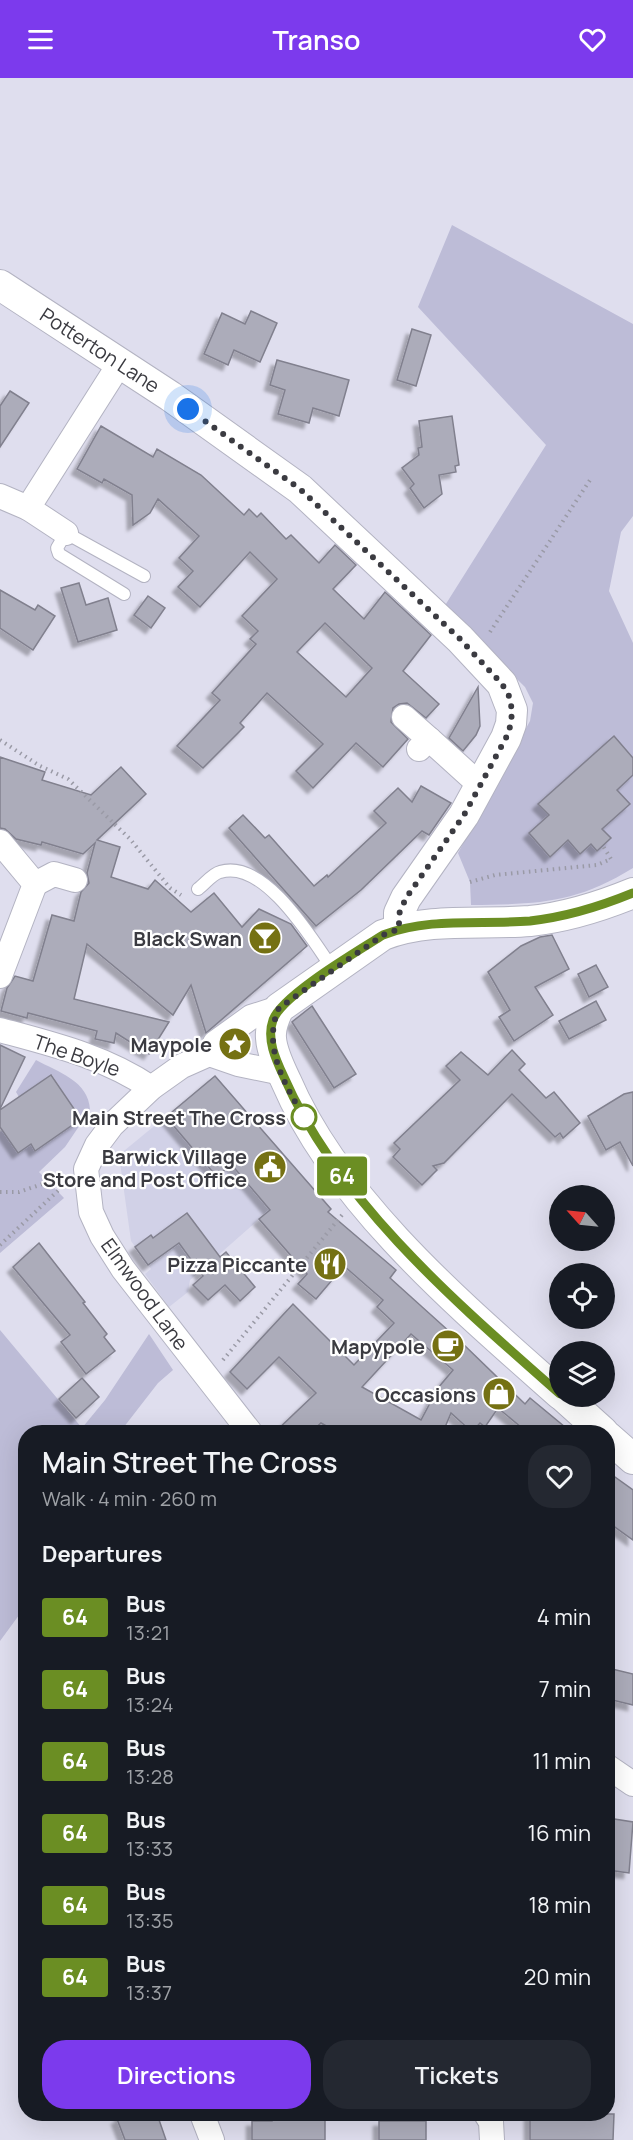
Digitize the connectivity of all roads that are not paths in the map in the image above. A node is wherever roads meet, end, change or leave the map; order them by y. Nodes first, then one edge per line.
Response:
1 (0, 285) edge
2 (120, 363) junction
3 (0, 496) edge
4 (28, 508) junction
5 (66, 533) junction
6 (144, 576) dead end
7 (124, 594) dead end
8 (404, 717) dead end
9 (481, 786) junction
10 (0, 842) edge
11 (75, 880) dead end
12 (35, 884) junction
13 (198, 889) road end
14 (633, 893) edge
15 (391, 932) junction
16 (332, 968) junction
17 (0, 976) edge
18 (279, 1008) junction
19 (0, 1030) edge
20 (209, 1053) junction
21 (282, 1073) junction
22 (151, 1088) junction
23 (549, 1384) edge
24 (575, 1407) edge
25 (244, 1425) edge
26 (595, 1425) edge
27 (615, 1443) edge
28 (633, 1459) edge
29 (615, 1772) edge
30 (633, 1784) edge
31 (205, 2121) edge
32 (490, 2121) edge
33 (212, 2140) edge
34 (492, 2140) edge

1 - 2 street, Potterton Lane
2 - 4 street
2 - 9 street, Potterton Lane
3 - 4 street
4 - 5 street
5 - 6 lane
5 - 7 lane
8 - 9 street
9 - 15 street, Potterton Lane
10 - 12 street
11 - 12 street
12 - 17 street
13 - 16 lane
14 - 15 street
15 - 16 street
16 - 18 street
18 - 20 street
18 - 21 street
19 - 22 street, The Boyle
20 - 21 street
20 - 22 street
21 - 23 street
22 - 25 street, Elmwood Lane
24 - 26 street
27 - 28 street
29 - 30 street
31 - 33 street
32 - 34 street

